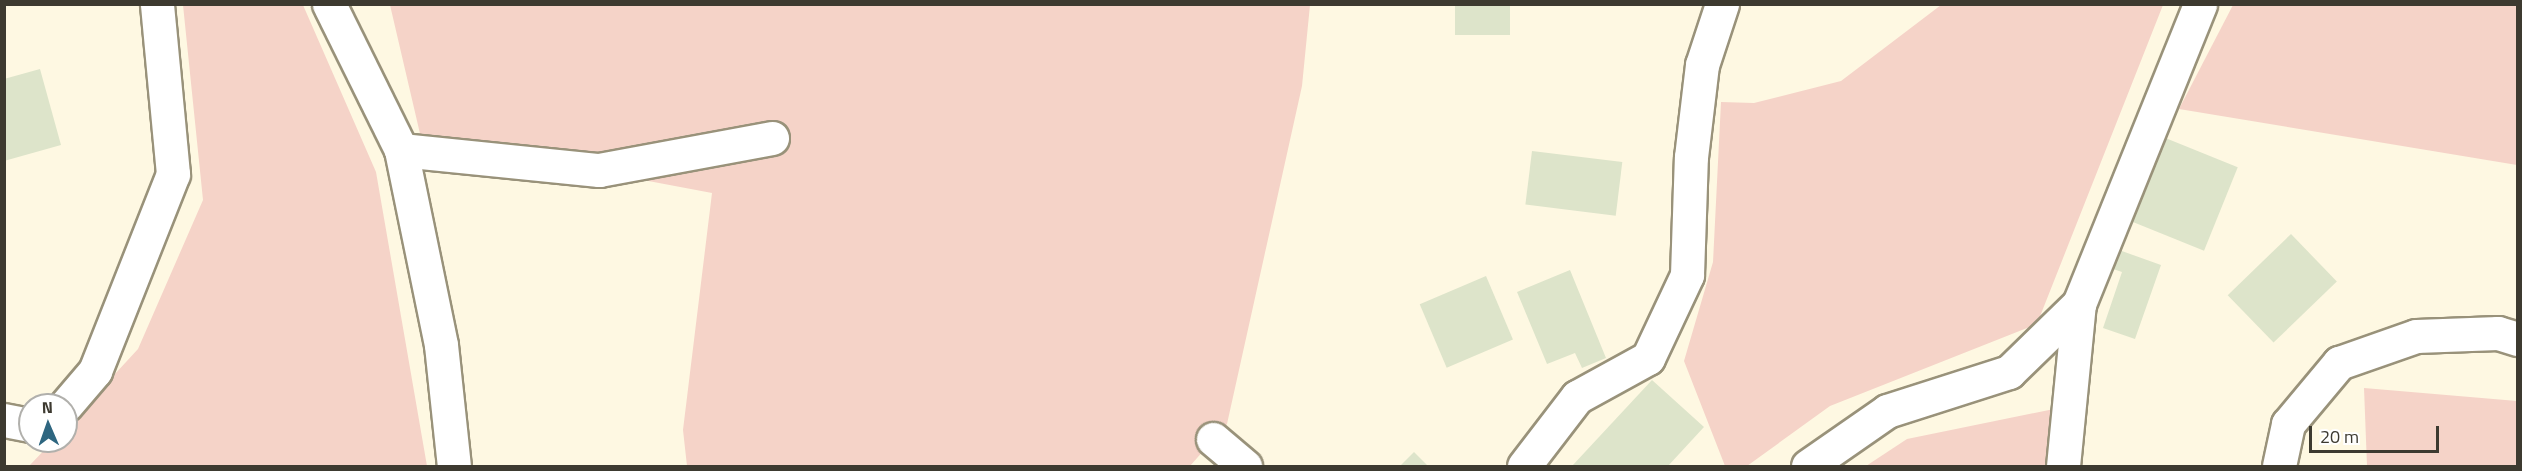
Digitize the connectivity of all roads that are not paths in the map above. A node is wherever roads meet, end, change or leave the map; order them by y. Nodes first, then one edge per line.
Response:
1 (329, 4) edge
2 (1722, 4) edge
3 (2200, 4) edge
4 (156, 6) edge
5 (772, 138) dead end
6 (401, 150) junction
7 (2079, 304) junction
8 (2517, 339) edge
9 (76, 393) edge
10 (1213, 439) dead end
11 (454, 466) edge
12 (1245, 466) edge
13 (1524, 466) edge
14 (1808, 466) edge
15 (2063, 466) edge
16 (2279, 466) edge

1 - 6 street
2 - 13 street
3 - 7 street
4 - 9 street
5 - 6 street
6 - 11 street
7 - 14 street
7 - 15 street
8 - 16 street
10 - 12 street

